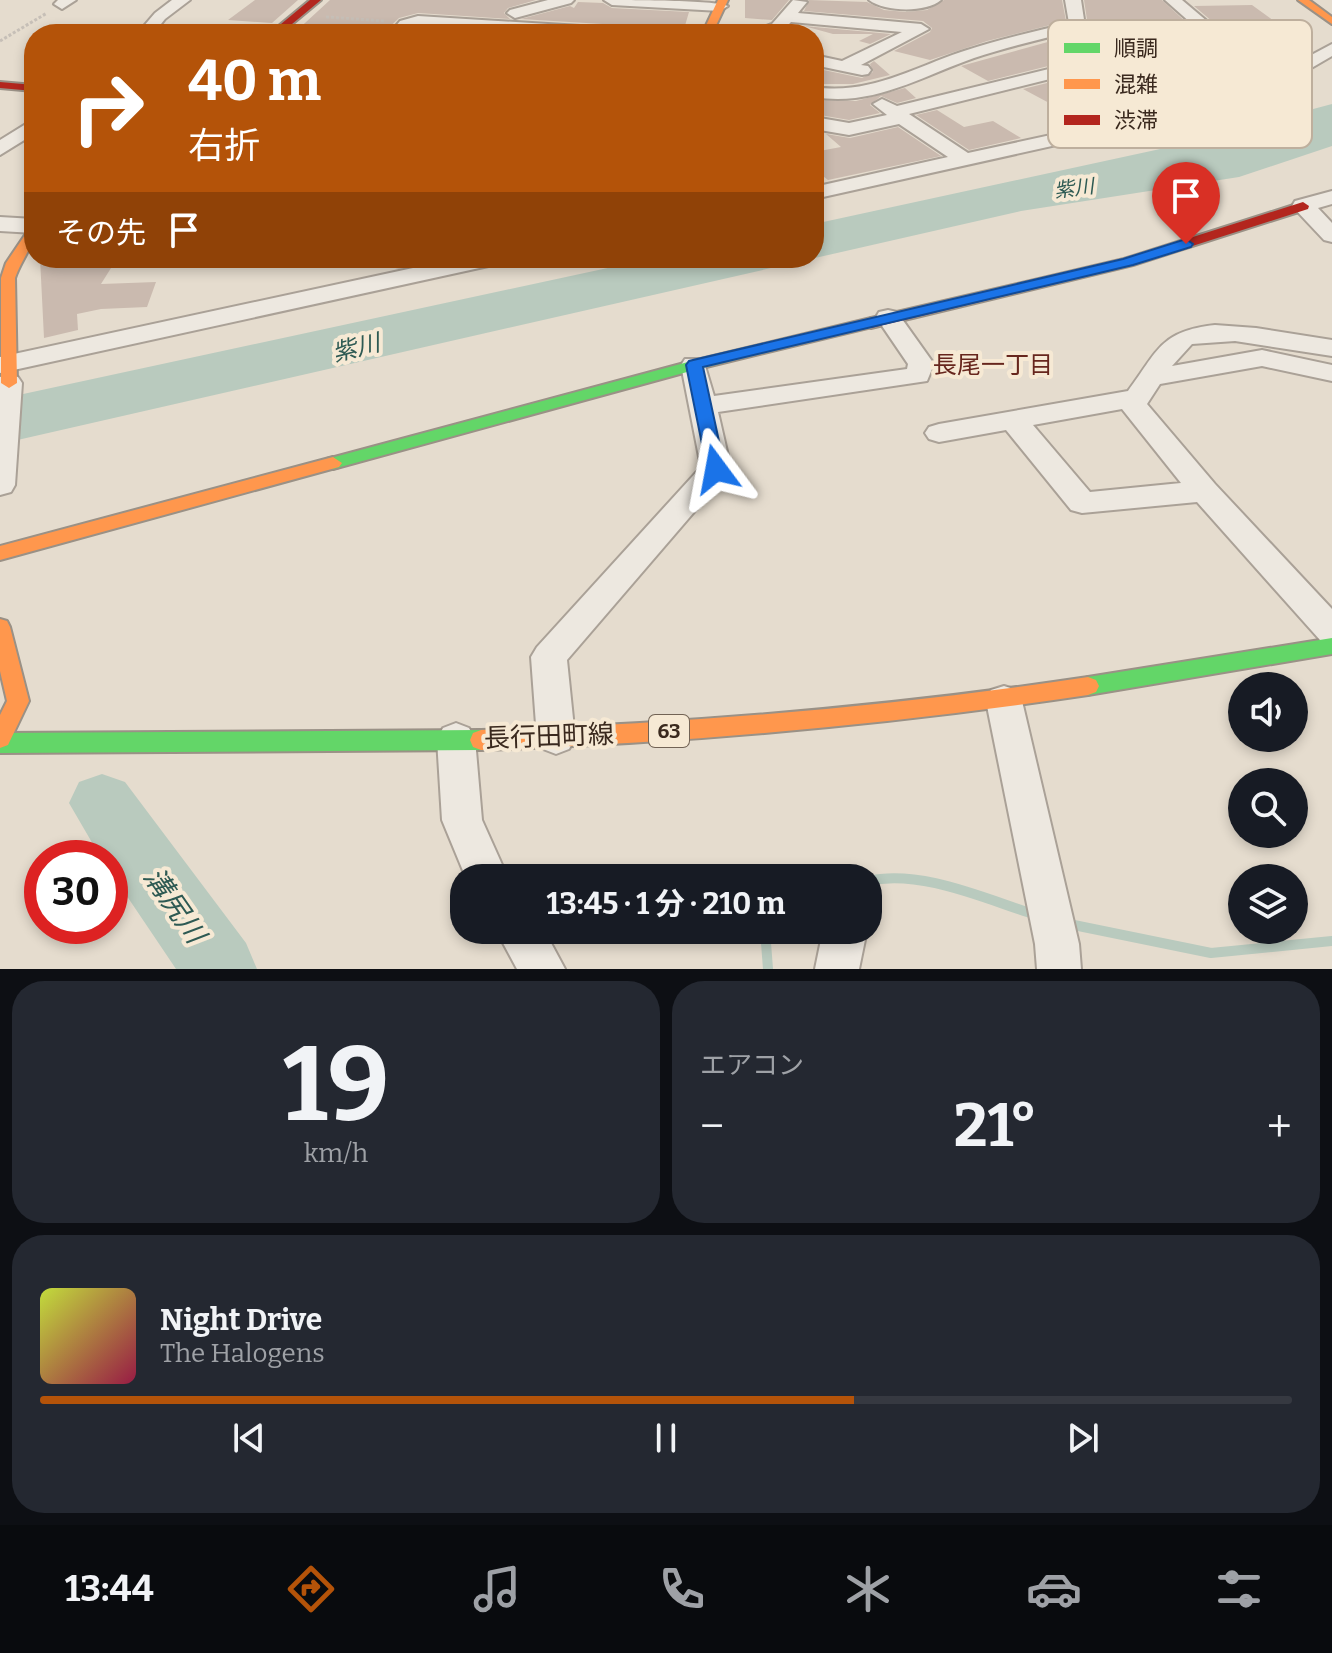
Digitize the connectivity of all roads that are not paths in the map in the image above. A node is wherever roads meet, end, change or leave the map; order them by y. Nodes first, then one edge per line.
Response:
1 (182, 0) edge
2 (316, 0) edge
3 (566, 0) edge
4 (612, 0) edge
5 (800, 0) edge
6 (877, 0) edge
7 (933, 0) edge
8 (1073, 0) edge
9 (1173, 0) edge
10 (1303, 0) edge
11 (1321, 0) edge
12 (722, 3) edge
13 (508, 8) edge
14 (1332, 8) edge
15 (787, 17) junction
16 (1081, 20) edge
17 (1196, 20) edge
18 (1332, 21) edge
19 (153, 24) edge
20 (286, 24) edge
21 (406, 24) edge
22 (582, 24) edge
23 (712, 24) edge
24 (781, 24) edge
25 (1048, 47) edge
26 (1332, 49) edge
27 (1048, 59) edge
28 (1312, 60) edge
29 (824, 62) edge
30 (844, 66) junction
31 (911, 80) junction
32 (0, 85) edge
33 (24, 87) edge
34 (864, 92) junction
35 (824, 94) edge
36 (898, 115) junction
37 (824, 125) edge
38 (24, 131) edge
39 (1048, 142) edge
40 (2, 145) edge
41 (966, 161) junction
42 (824, 191) edge
43 (1332, 197) edge
44 (1303, 206) junction
45 (0, 224) edge
46 (24, 228) edge
47 (1332, 235) edge
48 (24, 245) edge
49 (446, 268) edge
50 (888, 317) junction
51 (1332, 348) edge
52 (694, 365) junction
53 (6, 370) edge
54 (1332, 373) edge
55 (1153, 377) junction
56 (1128, 399) junction
57 (702, 406) junction
58 (1013, 420) junction
59 (939, 433) dead end
60 (0, 485) edge
61 (1204, 491) junction
62 (0, 553) edge
63 (0, 627) edge
64 (1332, 631) edge
65 (1332, 646) edge
66 (1004, 701) junction
67 (556, 738) junction
68 (456, 739) junction
69 (0, 741) edge
70 (481, 864) edge
71 (527, 944) edge
72 (842, 944) edge
73 (543, 969) edge
74 (837, 969) edge
75 (1059, 969) edge

1 - 19 street
2 - 20 street
3 - 13 street
4 - 12 street
5 - 15 street
6 - 7 street
8 - 16 street
9 - 17 street
10 - 18 street
11 - 14 street
12 - 23 street
13 - 21 street
13 - 22 street
15 - 24 street
15 - 30 street
25 - 31 street
26 - 28 street
27 - 36 street
29 - 30 street
30 - 31 street
31 - 34 street
32 - 33 street
34 - 35 street
34 - 36 street
36 - 37 street
36 - 41 street
38 - 40 street
39 - 41 street
41 - 42 street
43 - 44 street
44 - 47 street
44 - 50 street
45 - 46 street
48 - 53 street
49 - 53 street
50 - 52 street
50 - 57 street
51 - 55 street
52 - 57 street
52 - 62 street
53 - 60 street
54 - 55 street
55 - 56 street
56 - 58 street
56 - 61 street
57 - 67 street
58 - 59 street
58 - 61 street
61 - 64 street
63 - 69 street
65 - 66 street, 長行田町線 / 63
66 - 67 street, 長行田町線 / 63
66 - 75 street
67 - 68 street, 長行田町線 / 63
68 - 69 street, 長行田町線 / 63
68 - 70 street
71 - 73 street
72 - 74 street

